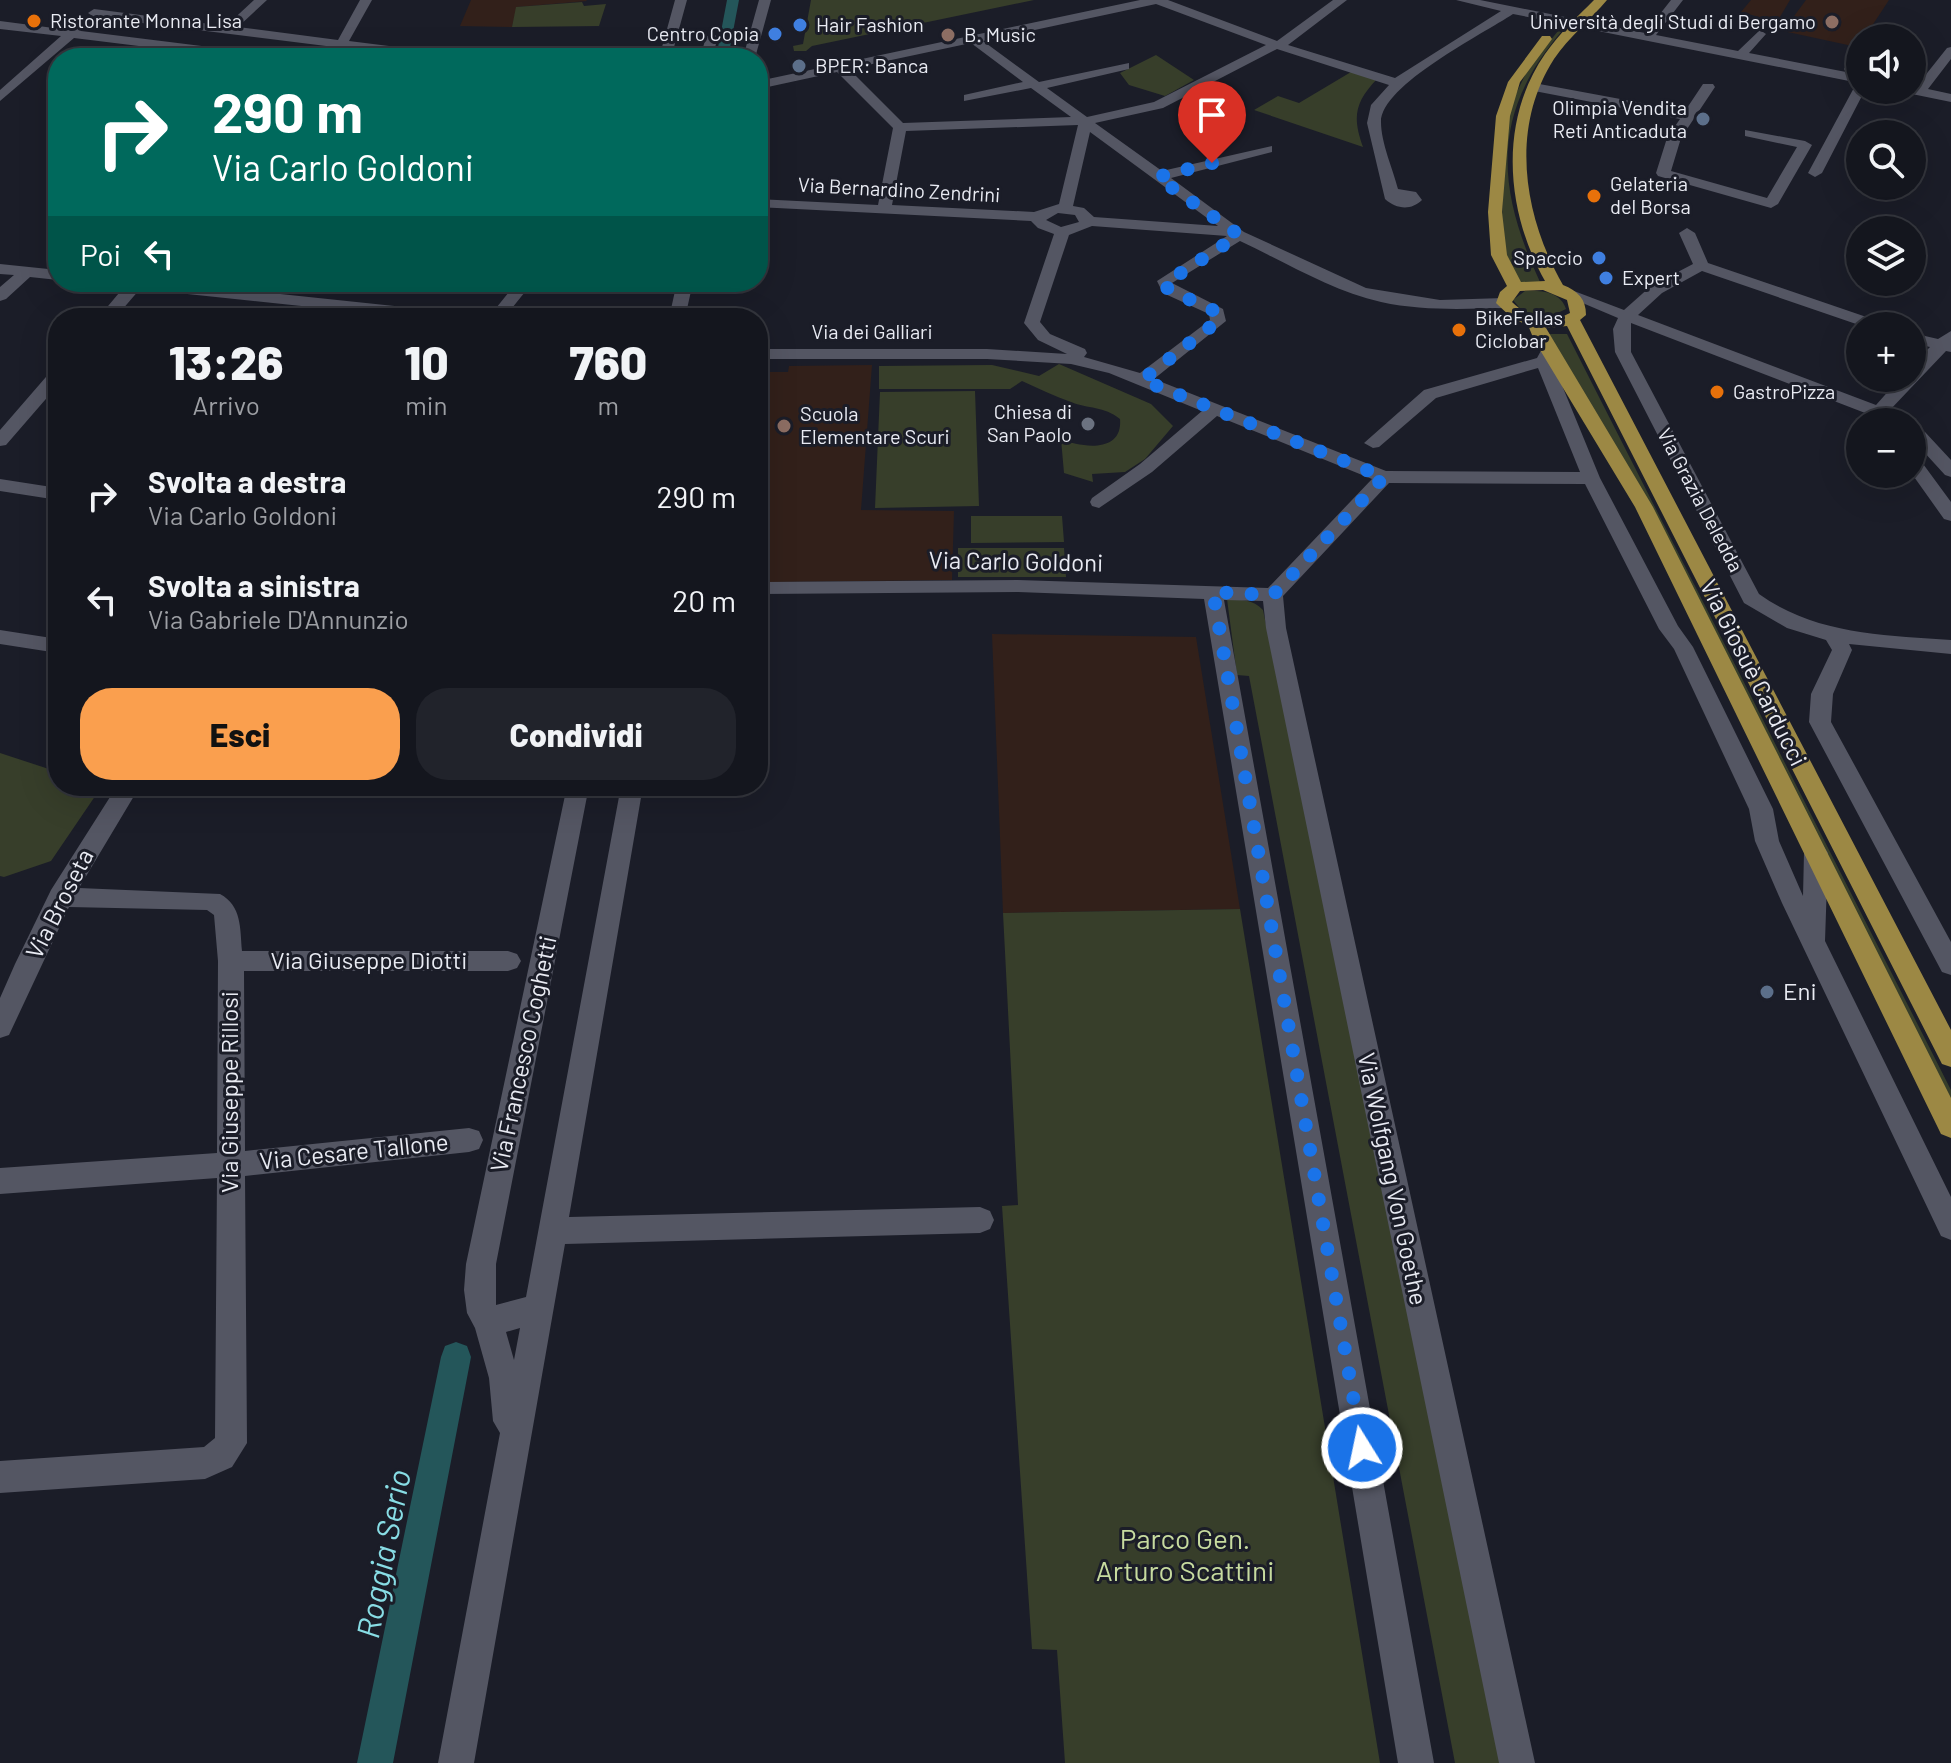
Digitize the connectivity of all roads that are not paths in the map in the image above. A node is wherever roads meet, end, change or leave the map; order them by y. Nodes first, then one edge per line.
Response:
1 (107, 0) edge
2 (261, 0) edge
3 (366, 0) edge
4 (681, 0) edge
5 (765, 0) edge
6 (1157, 0) edge
7 (1341, 0) edge
8 (1462, 0) edge
9 (1583, 0) edge
10 (1601, 0) edge
11 (1677, 0) edge
12 (1138, 2) edge
13 (1511, 10) junction
14 (89, 11) junction
15 (59, 18) dead end
16 (1571, 22) junction
17 (0, 25) edge
18 (29, 28) junction
19 (227, 31) junction
20 (71, 34) junction
21 (1760, 34) dead end
22 (712, 37) dead end
23 (1648, 37) junction
24 (0, 38) edge
25 (974, 40) junction
26 (341, 44) junction
27 (1278, 45) junction
28 (55, 48) edge
29 (185, 48) edge
30 (339, 48) edge
31 (373, 48) edge
32 (668, 48) edge
33 (709, 48) edge
34 (754, 48) edge
35 (48, 54) edge
36 (1741, 55) junction
37 (1949, 57) edge
38 (1124, 66) dead end
39 (840, 68) junction
40 (31, 69) junction
41 (8, 72) dead end
42 (1846, 78) edge
43 (1926, 81) edge
44 (768, 83) edge
45 (1397, 83) junction
46 (1035, 85) junction
47 (1534, 87) junction
48 (1708, 87) dead end
49 (1926, 93) edge
50 (0, 97) edge
51 (969, 98) dead end
52 (1951, 98) edge
53 (1848, 104) edge
54 (1688, 116) junction
55 (1086, 121) junction
56 (900, 127) junction
57 (1750, 133) dead end
58 (1267, 149) dead end
59 (1815, 173) dead end
60 (1157, 177) junction
61 (1393, 196) dead end
62 (768, 203) edge
63 (1065, 208) junction
64 (884, 209) junction
65 (1037, 217) junction
66 (1088, 221) junction
67 (1062, 232) junction
68 (1687, 233) dead end
69 (1235, 234) junction
70 (1702, 266) junction
71 (0, 269) edge
72 (26, 272) junction
73 (48, 274) edge
74 (1516, 287) junction
75 (1557, 288) junction
76 (223, 292) edge
77 (294, 292) edge
78 (517, 292) edge
79 (0, 296) edge
80 (287, 299) junction
81 (1504, 303) junction
82 (369, 308) edge
83 (504, 308) edge
84 (1575, 309) junction
85 (1846, 315) edge
86 (1627, 316) junction
87 (1535, 322) junction
88 (1926, 340) edge
89 (1948, 343) edge
90 (1039, 350) junction
91 (768, 354) edge
92 (1546, 356) junction
93 (1926, 362) edge
94 (1142, 380) junction
95 (48, 386) edge
96 (1216, 408) junction
97 (1858, 408) edge
98 (1926, 438) edge
99 (0, 441) edge
100 (1373, 443) dead end
101 (1926, 445) edge
102 (1951, 448) edge
103 (1951, 471) edge
104 (1384, 477) junction
105 (1591, 478) junction
106 (1926, 480) edge
107 (0, 485) edge
108 (48, 492) edge
109 (1099, 502) dead end
110 (1951, 515) edge
111 (768, 588) edge
112 (1213, 592) junction
113 (1273, 595) junction
114 (0, 637) edge
115 (1835, 638) junction
116 (48, 644) edge
117 (1951, 647) edge
118 (122, 796) edge
119 (576, 796) edge
120 (630, 796) edge
121 (1816, 853) junction
122 (60, 897) junction
123 (1814, 945) junction
124 (231, 961) junction
125 (508, 961) dead end
126 (1951, 965) edge
127 (0, 1027) edge
128 (1943, 1028) edge
129 (1951, 1056) edge
130 (1951, 1126) edge
131 (469, 1140) dead end
132 (229, 1165) junction
133 (0, 1181) edge
134 (980, 1220) dead end
135 (1951, 1227) edge
136 (555, 1231) junction
137 (536, 1309) junction
138 (488, 1322) junction
139 (512, 1452) junction
140 (0, 1477) edge
141 (456, 1763) edge
142 (1416, 1763) edge
143 (1517, 1763) edge

1 - 14 street
2 - 19 street
3 - 26 street
4 - 32 street
5 - 34 street
6 - 12 street
6 - 27 street
7 - 27 street
8 - 13 street
9 - 16 main road
10 - 16 main road
11 - 23 street
12 - 25 street
13 - 16 street
13 - 45 street
14 - 19 street
14 - 20 street
15 - 18 street
16 - 23 street
16 - 47 main road
16 - 74 main road
17 - 18 street
18 - 20 street
18 - 24 street
19 - 26 street
20 - 28 street
20 - 29 street
21 - 36 street
22 - 33 street
23 - 36 street
25 - 39 street
25 - 46 street
26 - 30 street
26 - 31 street
27 - 45 street
27 - 55 street
35 - 40 street
36 - 42 street
37 - 43 street
38 - 46 street
39 - 44 street
39 - 56 street
40 - 41 street
40 - 50 street
45 - 61 street
46 - 51 street
46 - 55 street
47 - 54 street
47 - 75 main road
48 - 54 street
49 - 52 street
53 - 59 street
54 - 57 street
55 - 56 street
55 - 60 street
55 - 63 street
56 - 64 street
58 - 60 street
60 - 69 street
62 - 64 street, Via Bernardino Zendrini
63 - 65 street
63 - 66 street
64 - 65 street, Via Bernardino Zendrini
65 - 67 street
66 - 67 street
66 - 69 street
67 - 90 street
68 - 70 street
69 - 81 street
69 - 94 street
70 - 85 street
70 - 86 street
71 - 72 street
72 - 73 street
72 - 79 street
74 - 75 main road
74 - 81 main road
75 - 84 main road
76 - 80 street
77 - 80 street
78 - 83 street
80 - 82 street
81 - 87 main road
84 - 86 street
84 - 87 main road
84 - 128 main road, Via Giosuè Carducci
86 - 97 street
86 - 115 street, Via Grazia Deledda
87 - 92 main road, Via Giosuè Carducci
88 - 89 street
89 - 93 street
90 - 91 street, Via dei Galliari
90 - 94 street, Via dei Galliari
92 - 100 street
92 - 105 street, Via Giosuè Carducci
92 - 121 main road, Via Giosuè Carducci
94 - 96 street, Via dei Galliari
95 - 99 street
96 - 104 street, Via dei Galliari
96 - 109 street
98 - 102 street
101 - 103 street
104 - 105 street
104 - 113 street
105 - 123 street, Via Giosuè Carducci
106 - 110 street
107 - 108 street
111 - 112 street, Via Carlo Goldoni
112 - 113 street, Via Carlo Goldoni
112 - 142 street
113 - 143 street, Via Wolfgang Von Goethe
114 - 116 street
115 - 117 street, Via Grazia Deledda
115 - 126 street
118 - 122 street, Via Broseta
119 - 138 street, Via Francesco Coghetti
120 - 136 street, Via Francesco Coghetti
121 - 123 street, Via Giosuè Carducci
121 - 130 main road, Via Giosuè Carducci
122 - 124 street, Via Giuseppe Rillosi
122 - 127 street, Via Broseta
123 - 135 street, Via Giosuè Carducci
124 - 125 street, Via Giuseppe Diotti
124 - 132 street, Via Giuseppe Rillosi
128 - 129 main road, Via Giosuè Carducci
131 - 132 street, Via Cesare Tallone
132 - 133 street, Via Cesare Tallone
132 - 140 street, Via Giuseppe Rillosi
134 - 136 street
136 - 137 street, Via Francesco Coghetti
137 - 138 street
137 - 139 street, Via Francesco Coghetti
138 - 139 street, Via Francesco Coghetti
139 - 141 street, Via Francesco Coghetti

